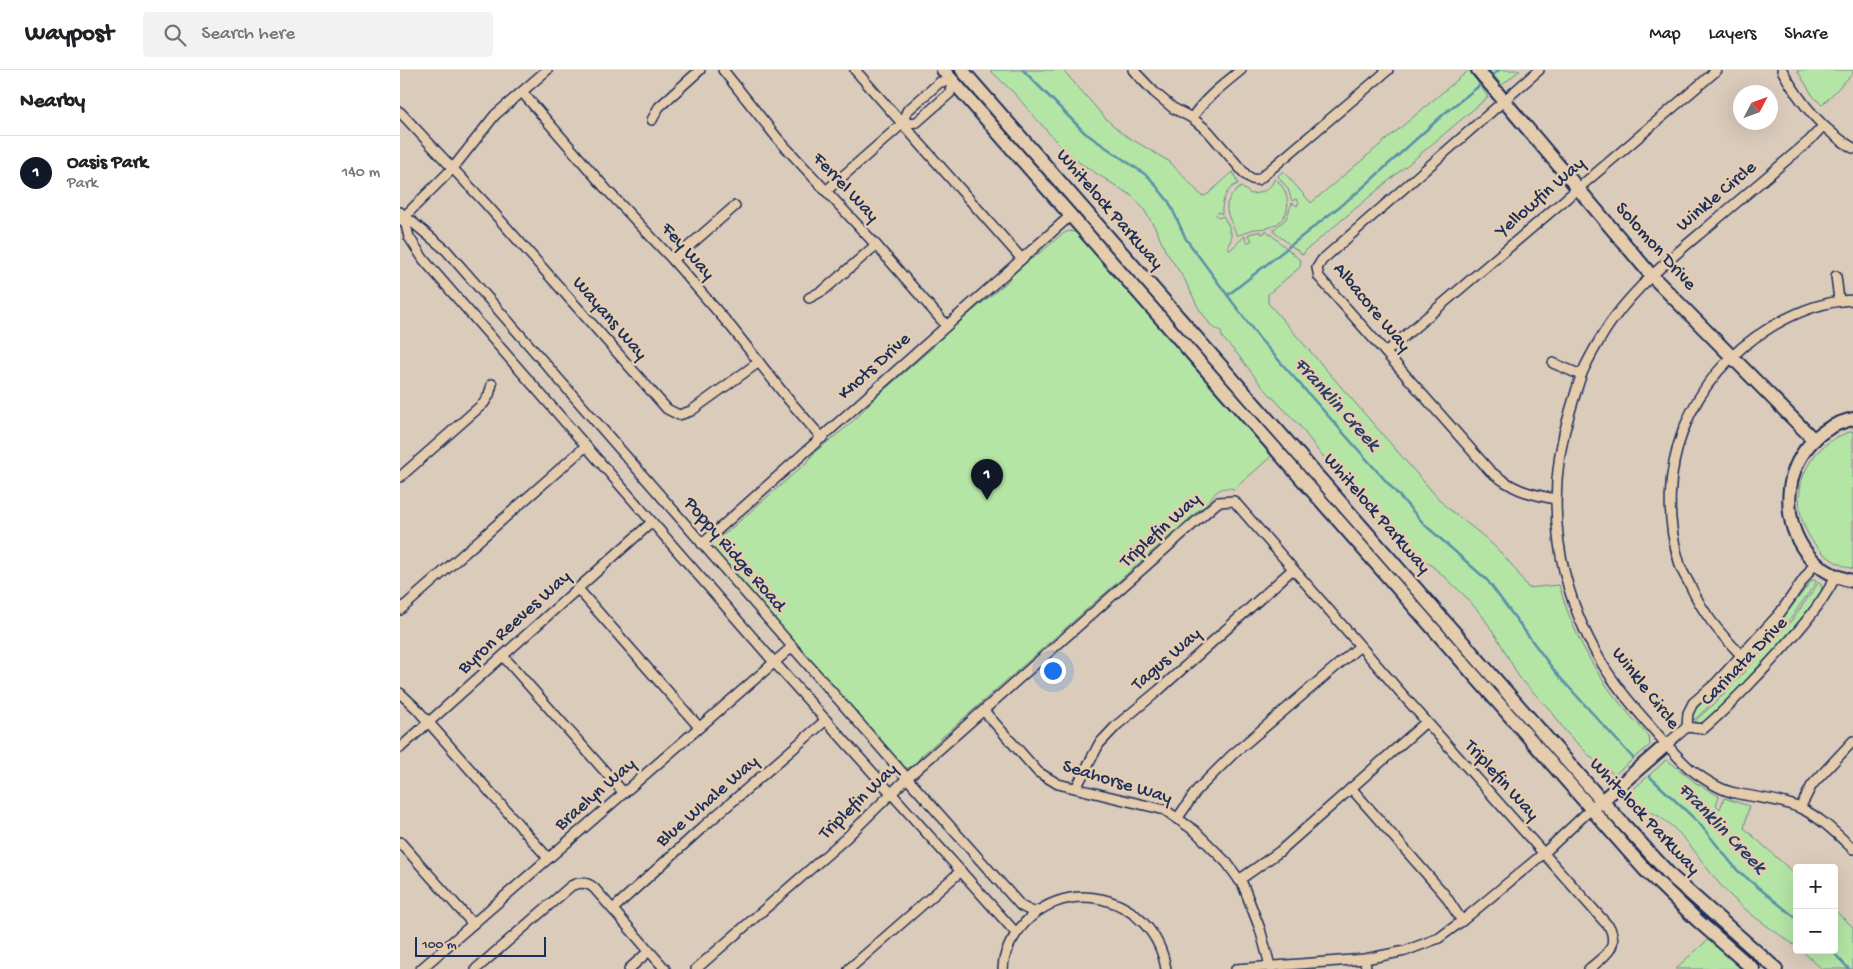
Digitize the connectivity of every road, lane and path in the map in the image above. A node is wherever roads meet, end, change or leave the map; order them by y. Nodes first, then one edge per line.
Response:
1 (547, 70) edge
2 (700, 70) edge
3 (723, 70) edge
4 (855, 70) edge
5 (943, 70) edge
6 (1133, 70) edge
7 (1241, 70) edge
8 (1388, 70) edge
9 (1478, 70) edge
10 (1540, 70) edge
11 (1717, 70) edge
12 (1782, 70) edge
13 (963, 71) edge
14 (952, 81) junction
15 (522, 92) junction
16 (1503, 101) junction
17 (400, 112) edge
18 (1192, 118) junction
19 (652, 120) dead end
20 (902, 124) junction
21 (1823, 126) junction
22 (1853, 148) edge
23 (453, 168) junction
24 (1578, 188) junction
25 (826, 191) junction
26 (735, 206) dead end
27 (1070, 216) junction
28 (401, 217) edge
29 (876, 245) junction
30 (1021, 258) junction
31 (673, 260) junction
32 (1651, 275) junction
33 (1836, 276) dead end
34 (809, 298) dead end
35 (1839, 300) junction
36 (1853, 300) edge
37 (946, 325) junction
38 (1386, 352) junction
39 (1731, 356) junction
40 (759, 362) junction
41 (1553, 364) dead end
42 (1582, 375) junction
43 (492, 384) dead end
44 (1853, 420) edge
45 (822, 438) junction
46 (1814, 440) junction
47 (586, 446) junction
48 (400, 477) edge
49 (1555, 499) junction
50 (652, 522) junction
51 (702, 544) junction
52 (1815, 563) junction
53 (1293, 569) junction
54 (1836, 576) junction
55 (1853, 581) edge
56 (578, 589) junction
57 (400, 610) edge
58 (1360, 646) junction
59 (792, 647) junction
60 (1741, 655) junction
61 (503, 656) junction
62 (774, 662) junction
63 (400, 693) edge
64 (984, 711) junction
65 (826, 720) junction
66 (1426, 722) junction
67 (429, 723) junction
68 (699, 728) junction
69 (1686, 728) junction
70 (1853, 741) edge
71 (1667, 744) junction
72 (400, 748) edge
73 (907, 778) junction
74 (1076, 788) junction
75 (1351, 788) junction
76 (624, 793) junction
77 (891, 793) junction
78 (1602, 801) junction
79 (1800, 808) junction
80 (1592, 809) junction
81 (1177, 819) junction
82 (400, 842) edge
83 (1853, 849) edge
84 (1544, 853) junction
85 (548, 858) junction
86 (961, 871) junction
87 (1239, 880) junction
88 (613, 909) junction
89 (1039, 910) junction
90 (1462, 922) junction
91 (472, 924) junction
92 (1016, 933) junction
93 (649, 951) junction
94 (1365, 959) junction
95 (1271, 968) edge
96 (421, 969) edge
97 (476, 969) edge
98 (629, 969) edge
99 (665, 969) edge
100 (696, 969) edge
101 (849, 969) edge
102 (1003, 969) edge
103 (1166, 969) edge
104 (1236, 969) edge
105 (1366, 969) edge
106 (1590, 969) edge
107 (1753, 969) edge
108 (1776, 969) edge

1 - 15 street
2 - 19 street
3 - 25 street, Ferrel Way
4 - 20 street
5 - 14 main road, Whitelock Parkway
6 - 18 street
7 - 18 street
8 - 18 street
9 - 16 main road, Solomon Drive
10 - 16 street, Albacore Way
11 - 24 street, Yellowfin Way
12 - 21 street
13 - 14 main road
13 - 78 main road, Whitelock Parkway
14 - 20 street
14 - 20 street
14 - 27 main road, Whitelock Parkway
15 - 23 street
15 - 31 street, Fey Way
16 - 24 main road, Solomon Drive
16 - 38 street, Albacore Way
17 - 23 street, Wayans Way
20 - 25 street
20 - 30 street
21 - 22 street
21 - 32 street, Winkle Circle
23 - 28 street
23 - 40 street, Wayans Way
24 - 32 main road, Solomon Drive
24 - 38 street, Yellowfin Way
25 - 29 street, Ferrel Way
26 - 31 street
27 - 30 street, Knots Drive
27 - 80 main road, Whitelock Parkway
28 - 47 street
28 - 51 street, Poppy Ridge Road
29 - 34 street
29 - 37 street, Ferrel Way
30 - 37 street, Knots Drive
31 - 40 street, Fey Way
32 - 39 main road, Solomon Drive
32 - 42 street, Winkle Circle
33 - 35 street
35 - 36 street
35 - 39 street
37 - 45 street, Knots Drive
38 - 49 street, Albacore Way
39 - 46 main road, Solomon Drive
39 - 60 street
40 - 45 street, Fey Way
41 - 42 street
42 - 49 street, Winkle Circle
43 - 48 street
44 - 46 main road
45 - 51 street, Knots Drive
46 - 52 main road
47 - 50 street
47 - 57 street
49 - 71 street, Winkle Circle
50 - 56 street, Byron Reeves Way
50 - 62 street
51 - 59 street, Poppy Ridge Road
52 - 54 main road
52 - 60 street, Carinata Drive
53 - 58 street, Triplefin Way
53 - 64 street, Triplefin Way
53 - 74 street, Tagus Way
54 - 55 main road
54 - 69 street, Carinata Drive
56 - 61 street, Byron Reeves Way
56 - 68 street
58 - 66 street, Triplefin Way
58 - 81 street
59 - 62 street, Braelyn Way
59 - 73 street, Poppy Ridge Road
60 - 69 street, Carinata Drive
61 - 67 street, Byron Reeves Way
61 - 76 street
62 - 65 street
62 - 68 street, Braelyn Way
63 - 67 street
64 - 73 street, Triplefin Way
64 - 74 street, Seahorse Way
65 - 77 street
65 - 88 street, Blue Whale Way
66 - 75 street
66 - 84 street, Triplefin Way
67 - 72 street, Byron Reeves Way
67 - 85 street
68 - 76 street, Braelyn Way
69 - 71 street
70 - 79 street
71 - 78 main road
71 - 79 street, Winkle Circle
73 - 77 street, Triplefin Way
73 - 89 street, Poppy Ridge Road
74 - 81 street, Seahorse Way
75 - 87 street
75 - 90 street
76 - 85 street, Braelyn Way
77 - 86 street
77 - 100 street, Triplefin Way
78 - 80 main road
78 - 108 main road, Whitelock Parkway
79 - 83 street, Winkle Circle
80 - 84 street
80 - 107 main road, Whitelock Parkway
81 - 87 street, Seahorse Way
82 - 91 street
84 - 90 street
84 - 106 street, Triplefin Way
85 - 91 street, Braelyn Way
86 - 92 street
86 - 101 street
87 - 95 street, Seahorse Way
88 - 93 street
88 - 97 street
89 - 92 street
89 - 103 street
90 - 94 street
91 - 96 street, Braelyn Way
92 - 102 street
93 - 98 street
93 - 99 street
94 - 95 street
94 - 105 street
95 - 104 street

